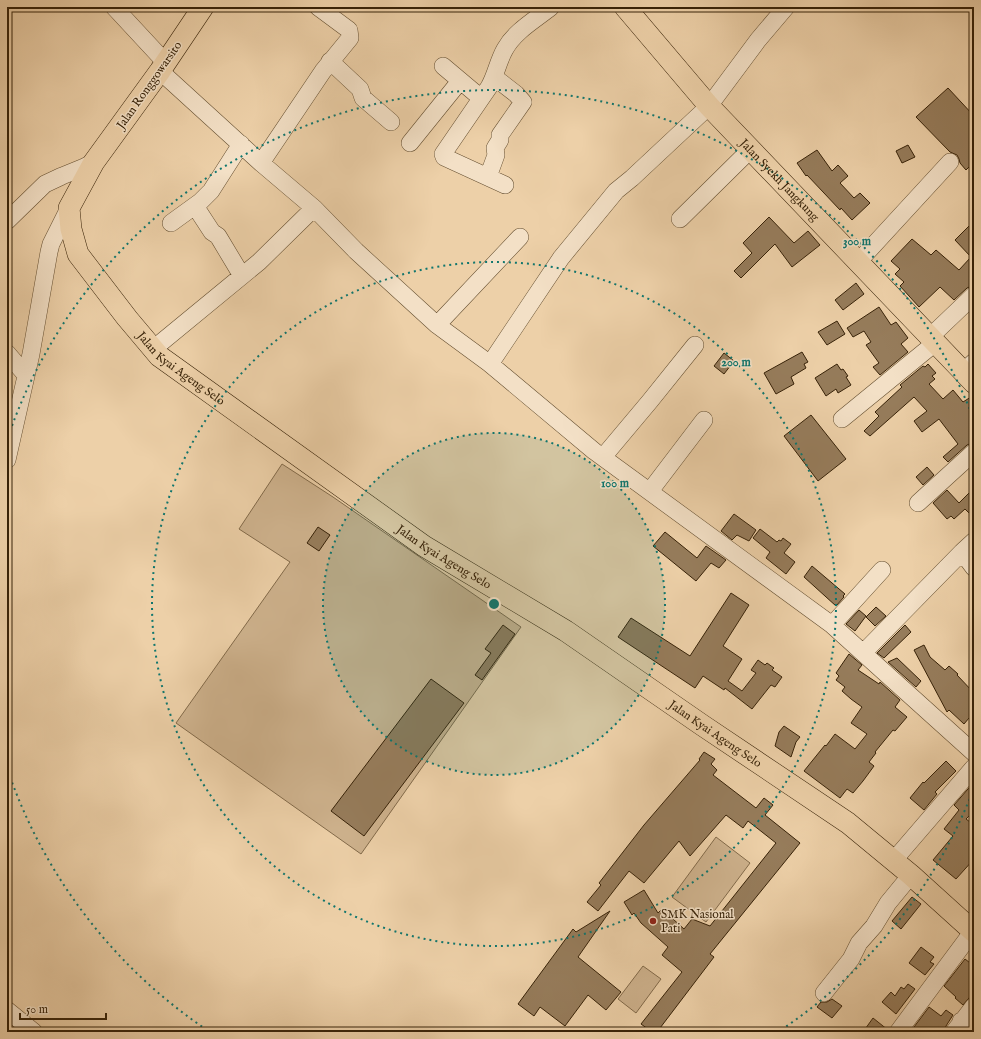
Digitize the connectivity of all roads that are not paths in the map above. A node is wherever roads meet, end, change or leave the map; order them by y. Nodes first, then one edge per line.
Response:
1 (114, 7) edge
2 (318, 7) edge
3 (551, 7) edge
4 (625, 7) edge
5 (786, 7) edge
6 (198, 15) edge
7 (330, 61) junction
8 (443, 66) dead end
9 (163, 67) junction
10 (494, 77) junction
11 (460, 81) junction
12 (481, 98) junction
13 (709, 106) junction
14 (392, 122) dead end
15 (410, 143) dead end
16 (241, 144) junction
17 (750, 150) junction
18 (94, 162) junction
19 (261, 162) junction
20 (950, 162) dead end
21 (488, 177) junction
22 (504, 185) dead end
23 (195, 206) junction
24 (69, 208) junction
25 (314, 208) junction
26 (680, 219) dead end
27 (7, 221) edge
28 (171, 224) dead end
29 (520, 237) dead end
30 (858, 262) junction
31 (242, 276) junction
32 (974, 295) edge
33 (437, 325) junction
34 (933, 340) junction
35 (695, 345) dead end
36 (152, 350) junction
37 (7, 353) edge
38 (490, 364) junction
39 (970, 372) edge
40 (26, 374) junction
41 (842, 419) dead end
42 (704, 420) dead end
43 (974, 452) edge
44 (603, 457) junction
45 (7, 460) edge
46 (650, 491) junction
47 (918, 503) dead end
48 (968, 547) edge
49 (974, 568) edge
50 (882, 570) dead end
51 (832, 625) junction
52 (863, 653) junction
53 (974, 753) edge
54 (974, 767) edge
55 (894, 860) junction
56 (911, 875) junction
57 (973, 932) edge
58 (824, 993) dead end
59 (974, 1006) edge
60 (7, 1010) edge
61 (963, 1028) edge
62 (34, 1032) edge
63 (898, 1032) edge

1 - 9 street
2 - 7 street
3 - 10 street
4 - 13 main road, Jalan Syekh Jangkung
5 - 13 street
6 - 9 main road, Jalan Ronggowarsito
7 - 14 street
7 - 19 street
8 - 11 street
9 - 16 street
9 - 18 main road, Jalan Ronggowarsito
10 - 12 street
10 - 21 street
11 - 12 street
11 - 15 street
12 - 21 street
13 - 17 main road, Jalan Syekh Jangkung
13 - 38 street
16 - 19 street
16 - 23 street
17 - 26 street
17 - 30 main road, Jalan Syekh Jangkung
18 - 24 main road
18 - 27 street
19 - 25 street
20 - 30 street
21 - 22 street
23 - 28 street
23 - 31 street
24 - 36 main road, Jalan Kyai Ageng Selo
24 - 40 street
25 - 31 street
25 - 33 street
29 - 33 street
30 - 34 main road, Jalan Syekh Jangkung
31 - 36 street
32 - 34 street
33 - 38 street
34 - 39 main road, Jalan Syekh Jangkung
34 - 41 street
35 - 44 street
36 - 55 main road, Jalan Kyai Ageng Selo
37 - 40 street
38 - 44 street
40 - 45 street
42 - 46 street
43 - 47 street
44 - 46 street
46 - 51 street
48 - 49 street
48 - 52 street
50 - 51 street
51 - 52 street
52 - 53 street
54 - 55 street
55 - 56 main road, Jalan Kyai Ageng Selo
56 - 57 main road, Jalan Kyai Ageng Selo
56 - 58 street
57 - 63 street
59 - 61 street
60 - 62 street

